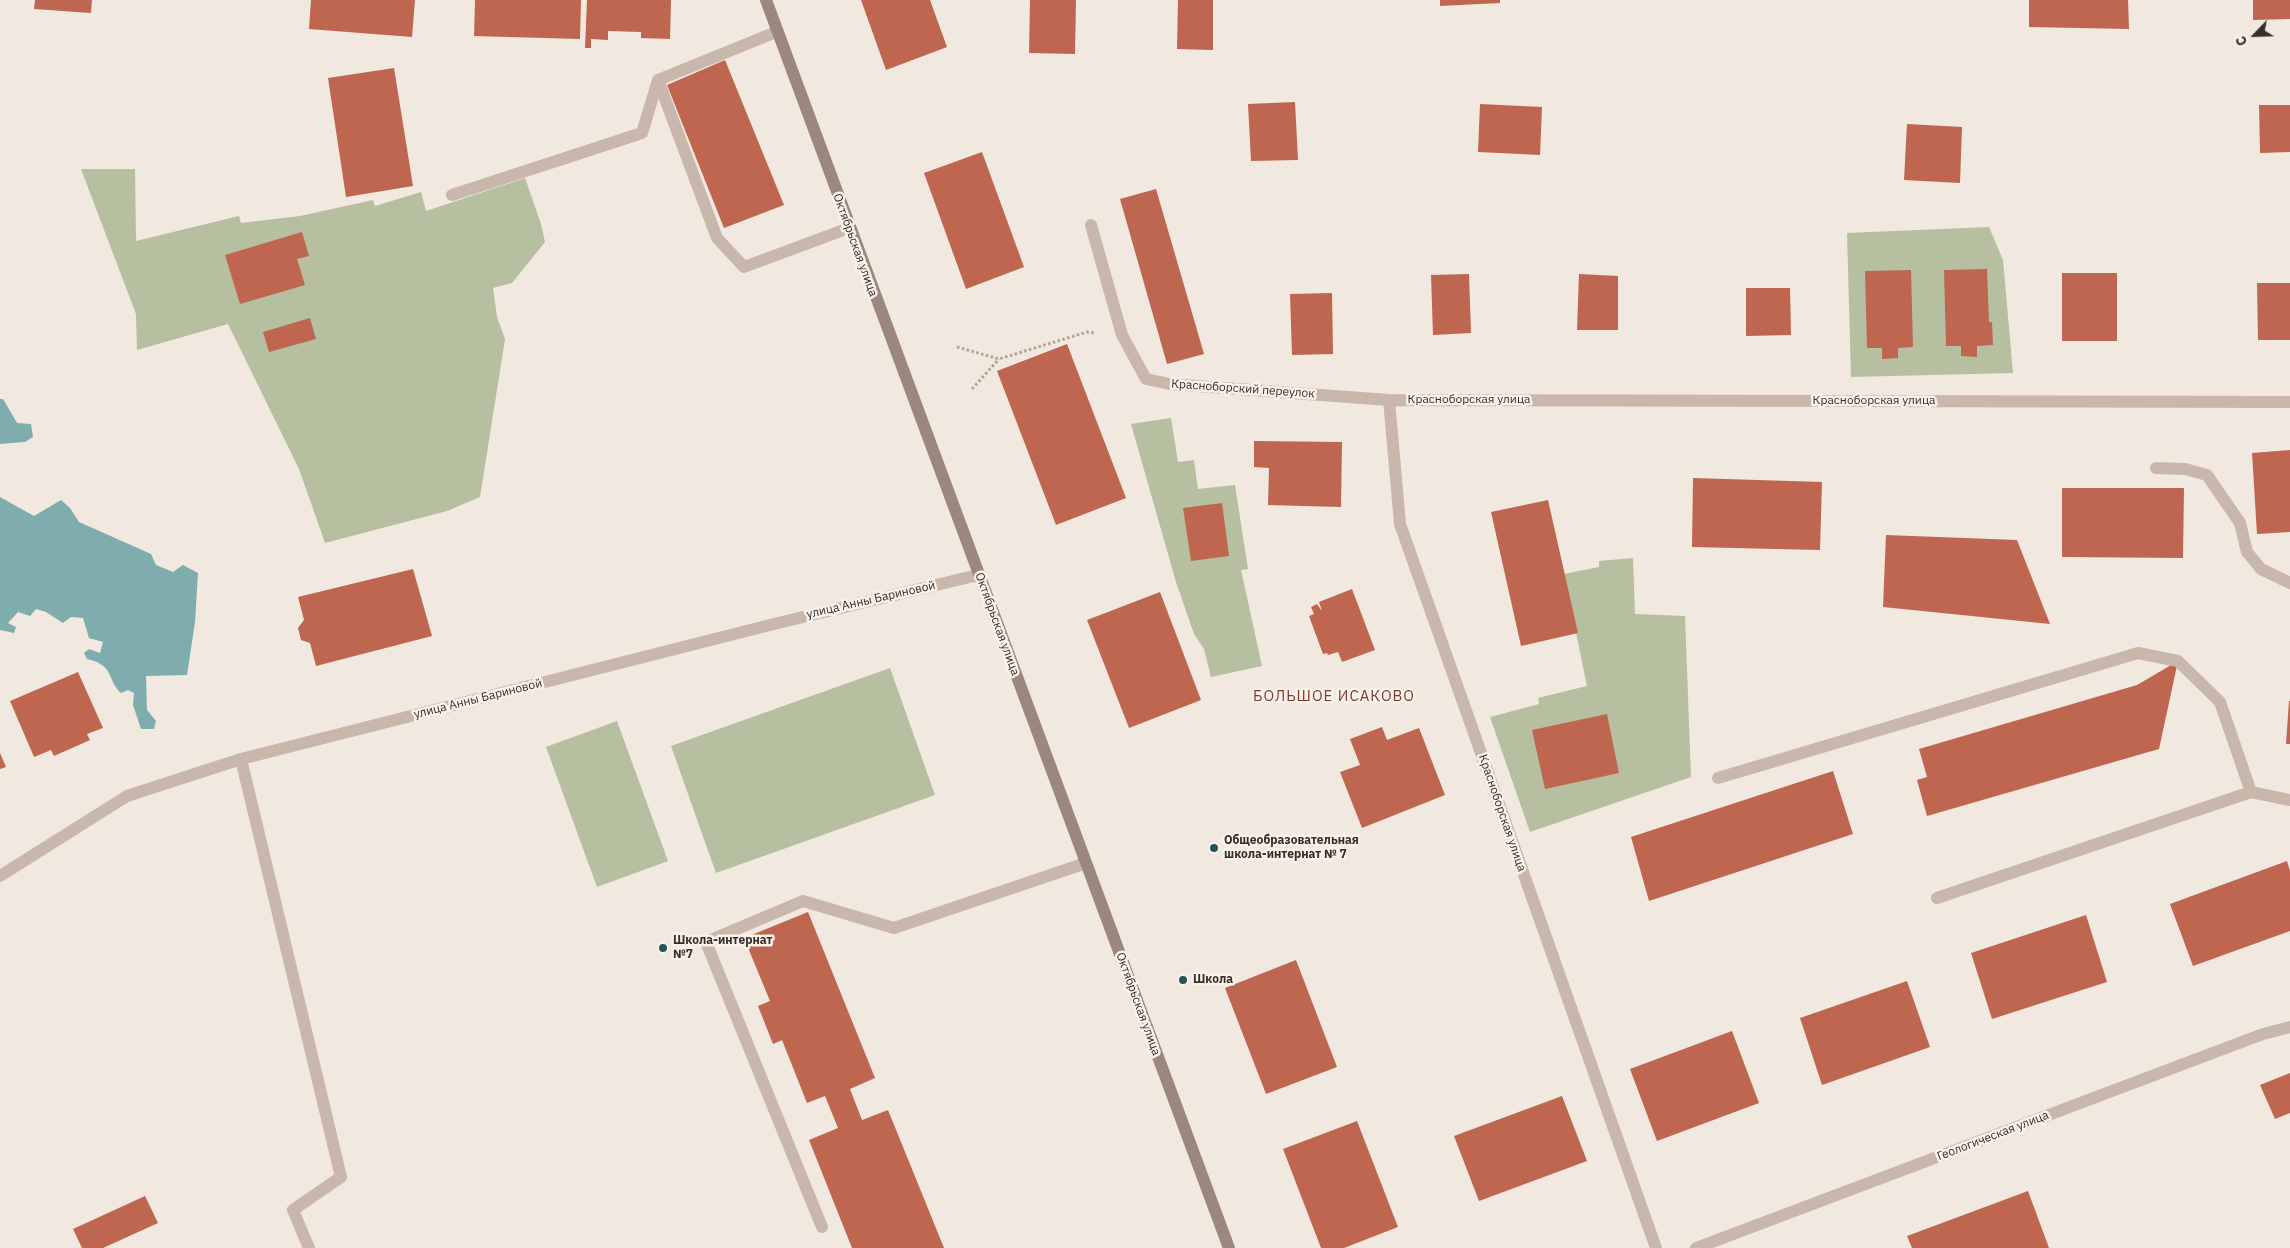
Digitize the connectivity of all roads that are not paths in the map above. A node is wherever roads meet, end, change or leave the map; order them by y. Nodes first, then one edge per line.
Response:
1 (766, 0) edge
2 (776, 32) junction
3 (658, 80) junction
4 (452, 195) dead end
5 (1091, 225) dead end
6 (849, 228) junction
7 (1389, 400) junction
8 (2290, 402) edge
9 (2156, 468) dead end
10 (978, 576) junction
11 (2290, 583) edge
12 (242, 759) junction
13 (1718, 778) dead end
14 (2251, 792) junction
15 (2290, 800) edge
16 (1086, 863) junction
17 (0, 876) edge
18 (1937, 898) dead end
19 (2290, 1026) edge
20 (822, 1227) dead end
21 (309, 1248) edge
22 (1229, 1248) edge
23 (1656, 1248) edge
24 (1696, 1248) edge

1 - 2 street, Октябрьская улица
2 - 3 street
2 - 6 street, Октябрьская улица
3 - 4 street
3 - 6 street
5 - 7 street, Красноборский переулок
6 - 10 street, Октябрьская улица
7 - 8 street, Красноборская улица
7 - 23 street, Красноборская улица
9 - 11 street
10 - 12 street, улица Анны Бариновой
10 - 16 street, Октябрьская улица
12 - 17 street, улица Анны Бариновой
12 - 21 street
13 - 14 street
14 - 15 street
14 - 18 street
16 - 20 street
16 - 22 street, Октябрьская улица
19 - 24 street, Геологическая улица

